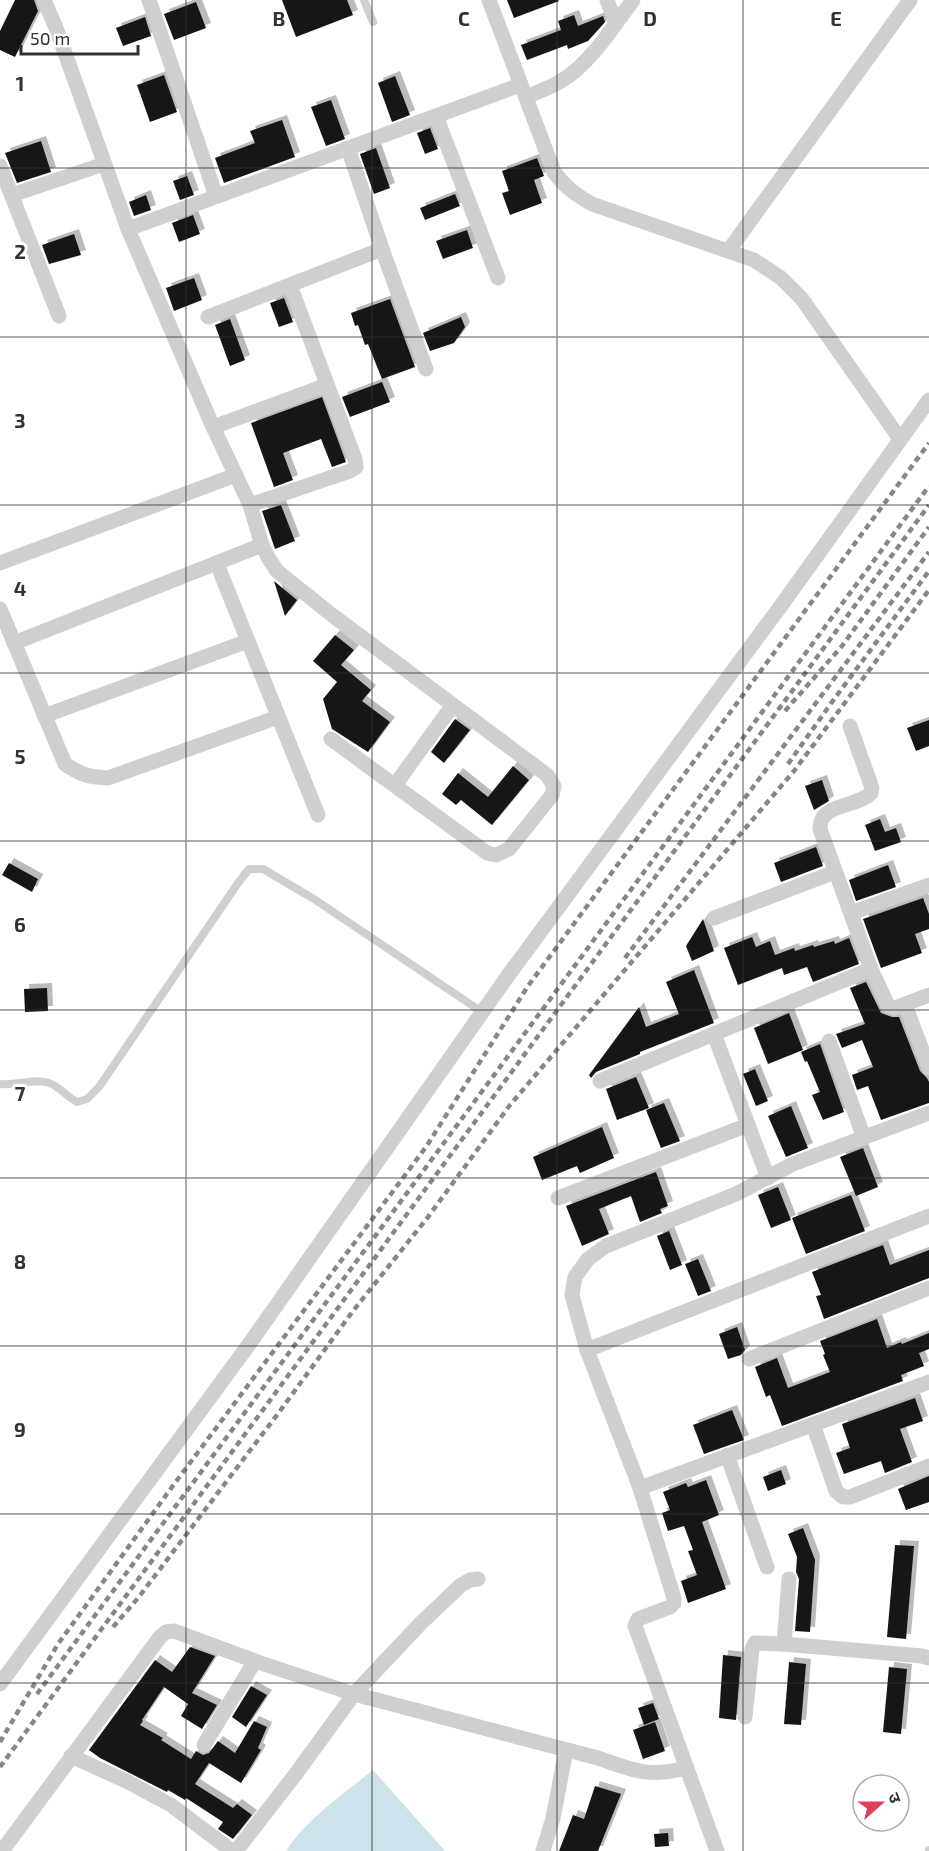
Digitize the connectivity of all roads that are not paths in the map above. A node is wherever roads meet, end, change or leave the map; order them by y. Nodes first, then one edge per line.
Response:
1 (44, 0) edge
2 (149, 0) edge
3 (364, 0) edge
4 (489, 0) edge
5 (607, 0) edge
6 (633, 0) edge
7 (910, 0) edge
8 (373, 22) dead end
9 (616, 24) junction
10 (523, 91) junction
11 (436, 116) junction
12 (348, 148) junction
13 (105, 164) junction
14 (0, 166) edge
15 (12, 195) junction
16 (216, 196) junction
17 (128, 229) junction
18 (382, 249) junction
19 (729, 250) junction
20 (498, 278) dead end
21 (291, 285) junction
22 (59, 316) dead end
23 (208, 317) dead end
24 (426, 369) dead end
25 (327, 385) junction
26 (929, 400) edge
27 (213, 427) junction
28 (900, 439) junction
29 (236, 475) junction
30 (250, 505) junction
31 (262, 545) junction
32 (0, 563) edge
33 (217, 564) junction
34 (0, 609) edge
35 (248, 641) junction
36 (14, 643) junction
37 (453, 705) junction
38 (44, 716) junction
39 (279, 717) junction
40 (850, 726) dead end
41 (331, 739) dead end
42 (395, 786) junction
43 (318, 815) dead end
44 (835, 872) junction
45 (929, 885) edge
46 (851, 912) junction
47 (714, 918) dead end
48 (872, 969) junction
49 (929, 994) edge
50 (904, 1005) junction
51 (482, 1012) junction
52 (714, 1034) junction
53 (829, 1041) dead end
54 (929, 1068) edge
55 (600, 1081) dead end
56 (0, 1084) edge
57 (929, 1113) edge
58 (748, 1125) junction
59 (864, 1138) junction
60 (768, 1178) junction
61 (558, 1198) dead end
62 (929, 1216) edge
63 (929, 1288) edge
64 (587, 1350) junction
65 (749, 1359) dead end
66 (929, 1382) edge
67 (813, 1424) junction
68 (727, 1455) junction
69 (929, 1466) edge
70 (640, 1488) junction
71 (767, 1568) dead end
72 (478, 1579) dead end
73 (789, 1580) dead end
74 (784, 1644) junction
75 (929, 1658) edge
76 (255, 1661) junction
77 (0, 1684) edge
78 (354, 1694) junction
79 (745, 1717) dead end
80 (204, 1744) dead end
81 (566, 1750) junction
82 (71, 1756) junction
83 (686, 1768) junction
84 (2, 1851) edge
85 (234, 1851) edge
86 (543, 1851) edge
87 (717, 1851) edge

1 - 13 street
2 - 16 street
3 - 8 lane
4 - 10 street
5 - 9 street
6 - 9 street
7 - 19 street
9 - 10 street
10 - 11 street
10 - 19 street
11 - 12 street
11 - 20 street
12 - 16 street
12 - 18 street
13 - 15 street
13 - 17 street
14 - 15 street
15 - 22 street
16 - 17 street
17 - 27 street
18 - 21 street
18 - 24 street
19 - 28 street
21 - 23 street
21 - 25 street
25 - 27 street
25 - 30 street
26 - 28 street
27 - 29 street
28 - 51 street
29 - 30 street
29 - 32 street
30 - 31 street
31 - 33 street
31 - 37 street
33 - 35 street
33 - 36 street
34 - 36 street
35 - 38 street
35 - 39 street
36 - 38 street
37 - 42 street
37 - 42 street
38 - 39 street
39 - 43 street
40 - 44 street
41 - 42 street
44 - 46 street
44 - 47 street
45 - 46 street
46 - 48 street
48 - 50 street
48 - 52 street
49 - 50 street
50 - 54 street
51 - 56 lane
51 - 77 street
52 - 55 street
52 - 58 street
53 - 59 street
57 - 59 street
58 - 60 street
58 - 61 street
59 - 60 street
60 - 64 street
62 - 64 street
63 - 65 street
64 - 70 street
66 - 67 street
67 - 68 street
67 - 69 street
68 - 70 street
68 - 71 street
70 - 83 street
72 - 78 street
73 - 74 street
74 - 75 street
74 - 79 street
76 - 78 street
76 - 80 street
76 - 82 street
78 - 81 street
78 - 85 street
81 - 83 street
81 - 86 street
82 - 84 street
82 - 85 street
83 - 87 street

